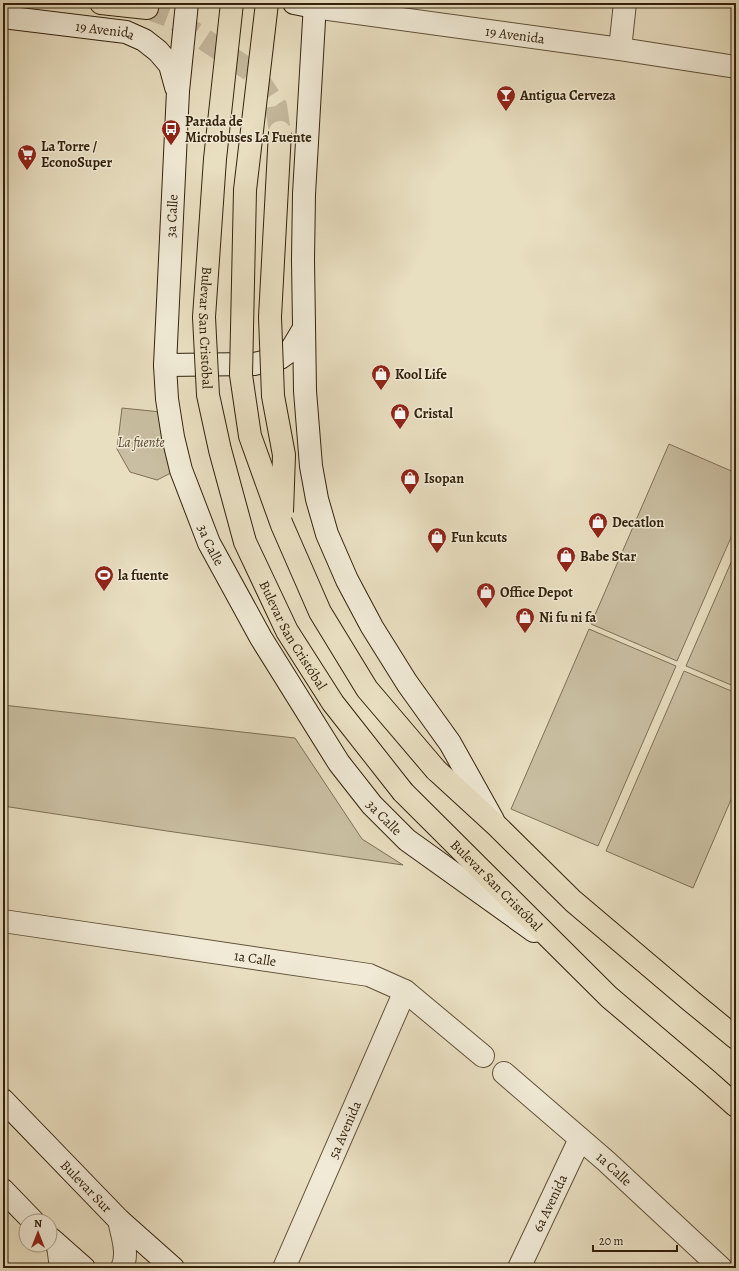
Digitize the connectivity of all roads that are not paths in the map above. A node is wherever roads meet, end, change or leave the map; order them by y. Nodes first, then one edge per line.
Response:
1 (101, 3) edge
2 (187, 3) edge
3 (232, 3) edge
4 (267, 3) edge
5 (625, 3) edge
6 (308, 4) edge
7 (147, 8) tunnel mouth
8 (3, 17) edge
9 (620, 49) junction
10 (736, 67) edge
11 (178, 91) junction
12 (280, 132) tunnel mouth
13 (303, 330) junction
14 (165, 365) junction
15 (282, 525) junction
16 (497, 826) junction
17 (3, 921) edge
18 (564, 953) junction
19 (405, 991) junction
20 (736, 1038) edge
21 (483, 1056) dead end
22 (504, 1073) dead end
23 (3, 1100) edge
24 (736, 1106) edge
25 (580, 1139) junction
26 (3, 1190) edge
27 (25, 1213) edge
28 (119, 1220) junction
29 (58, 1245) edge
30 (57, 1253) edge
31 (60, 1268) edge
32 (84, 1268) edge
33 (122, 1268) edge
34 (173, 1268) edge
35 (284, 1268) edge
36 (519, 1268) edge
37 (721, 1268) edge

1 - 7 main road
2 - 11 street, 3a Calle
3 - 18 main road, Bulevar San Cristóbal, bridge
4 - 15 main road, bridge
5 - 9 street
6 - 9 street, 19 Avenida
6 - 13 street
8 - 11 street, 19 Avenida
9 - 10 street, 19 Avenida
11 - 14 street, 3a Calle
12 - 15 main road, bridge
13 - 14 street
13 - 16 street
14 - 18 street, 3a Calle
15 - 16 main road, bridge
16 - 20 main road
17 - 19 street, 1a Calle
18 - 24 main road, Bulevar San Cristóbal
19 - 21 street, 1a Calle
19 - 35 street, 5a Avenida
22 - 25 street, 1a Calle
23 - 28 street, Bulevar Sur
25 - 36 street, 6a Avenida
25 - 37 street, 1a Calle
26 - 27 street
28 - 33 street
28 - 34 street, Bulevar Sur
29 - 32 street
30 - 31 street

